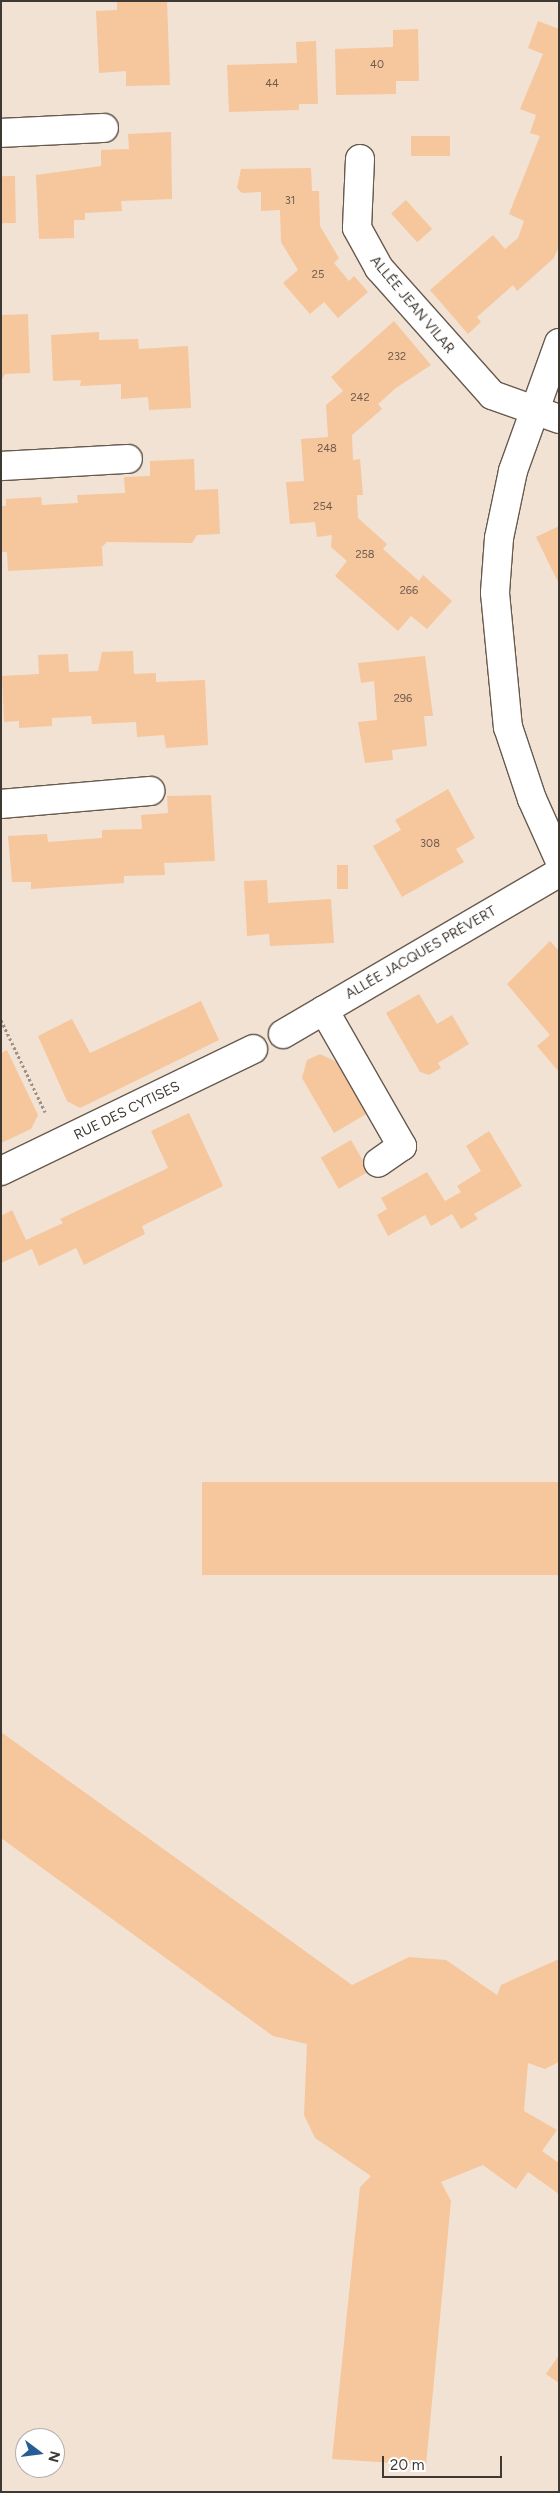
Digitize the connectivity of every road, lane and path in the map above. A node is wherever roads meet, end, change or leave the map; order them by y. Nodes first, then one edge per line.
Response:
1 (104, 128) dead end
2 (1, 133) edge
3 (360, 160) dead end
4 (559, 343) edge
5 (532, 411) junction
6 (559, 419) edge
7 (128, 459) dead end
8 (1, 466) edge
9 (150, 791) dead end
10 (1, 804) edge
11 (559, 859) edge
12 (559, 873) edge
13 (324, 1010) junction
14 (1, 1020) edge
15 (283, 1034) dead end
16 (252, 1049) dead end
17 (60, 1143) junction
18 (378, 1163) dead end
19 (1, 1171) edge

1 - 2 street
3 - 5 street, ALLÉE JEAN VILAR
4 - 5 street
5 - 6 street, ALLÉE JEAN VILAR
5 - 11 street
7 - 8 street
9 - 10 street
12 - 13 street, ALLÉE JACQUES PRÉVERT
13 - 15 street, ALLÉE JACQUES PRÉVERT
13 - 18 street
14 - 17 path
16 - 17 street, RUE DES CYTISES
17 - 19 street, RUE DES CYTISES

